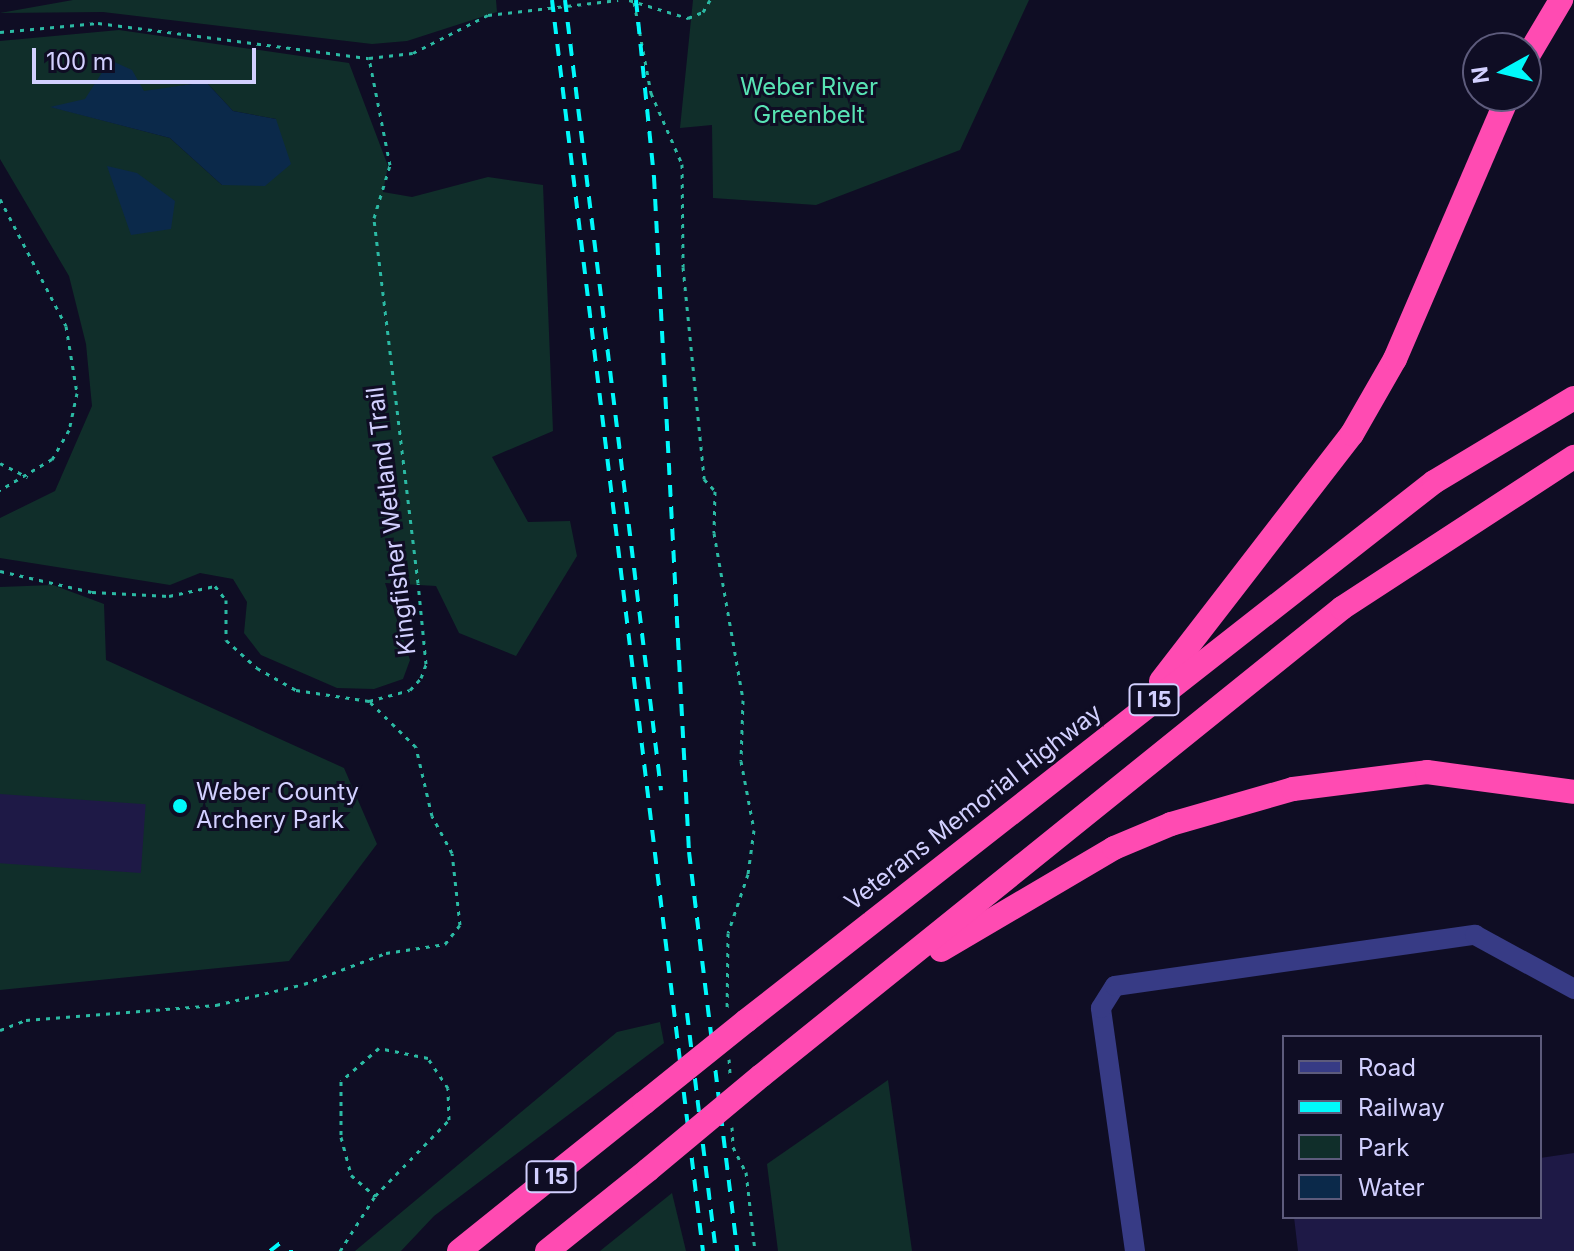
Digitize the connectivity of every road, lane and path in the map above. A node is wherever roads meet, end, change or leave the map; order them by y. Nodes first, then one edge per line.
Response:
1 (618, 0) edge
2 (710, 0) edge
3 (1561, 0) edge
4 (632, 1) edge
5 (0, 32) edge
6 (1542, 32) edge
7 (369, 58) junction
8 (1501, 112) edge
9 (0, 199) edge
10 (1574, 398) edge
11 (1574, 457) edge
12 (0, 463) edge
13 (28, 477) junction
14 (0, 490) edge
15 (0, 570) edge
16 (369, 701) junction
17 (1128, 720) junction
18 (1574, 792) edge
19 (1574, 989) edge
20 (847, 1009) junction
21 (737, 1020) junction
22 (0, 1030) edge
23 (729, 1052) dead end
24 (730, 1084) dead end
25 (731, 1115) dead end
26 (375, 1196) junction
27 (340, 1251) edge
28 (459, 1251) edge
29 (547, 1251) edge
30 (755, 1251) edge
31 (1135, 1251) edge

1 - 7 path
2 - 4 path
3 - 6 highway
4 - 21 path
5 - 7 path
7 - 16 path, Kingfisher Wetland Trail
8 - 17 highway
9 - 13 path
10 - 17 highway, Veterans Memorial Highway / I 15
11 - 20 highway, I 15
12 - 13 path
13 - 14 path
15 - 16 path, Kingfisher Wetland Trail
16 - 22 path
17 - 21 highway, Veterans Memorial Highway / I 15
18 - 20 highway
19 - 31 lane
20 - 29 highway, I 15, bridge
21 - 28 highway, Veterans Memorial Highway / I 15, bridge
23 - 24 path
25 - 30 path
26 - 26 path
26 - 27 path

